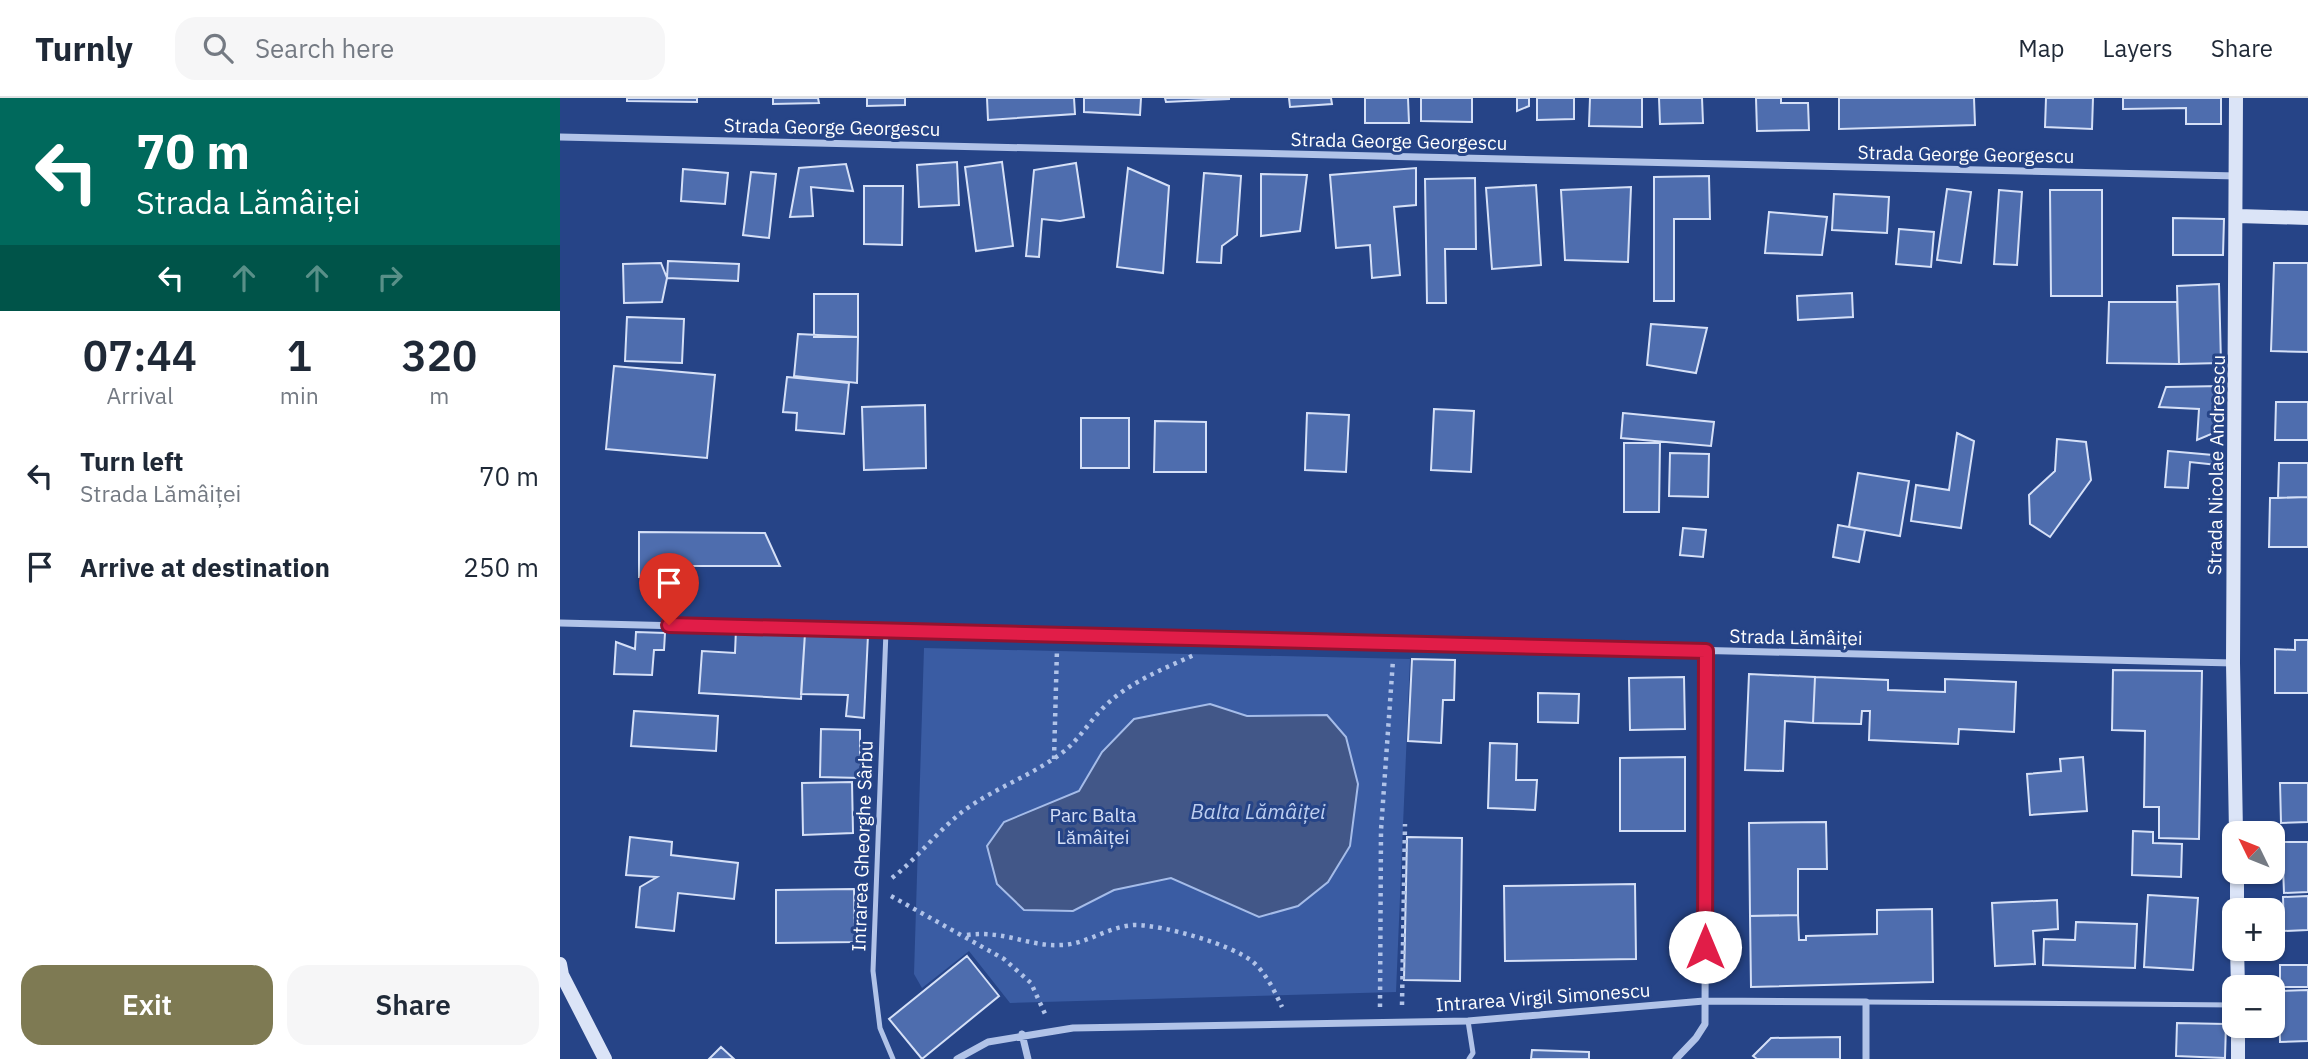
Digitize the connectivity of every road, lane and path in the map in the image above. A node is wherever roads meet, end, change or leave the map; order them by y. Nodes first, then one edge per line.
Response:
1 (2236, 98) edge
2 (560, 137) edge
3 (2237, 176) junction
4 (2238, 216) junction
5 (2308, 218) edge
6 (560, 623) edge
7 (886, 631) junction
8 (1057, 635) junction
9 (1230, 639) junction
10 (1395, 643) junction
11 (1706, 651) junction
12 (2233, 663) junction
13 (1054, 760) junction
14 (2236, 821) edge
15 (1405, 824) dead end
16 (878, 890) junction
17 (967, 935) junction
18 (561, 971) edge
19 (1704, 1001) junction
20 (1866, 1002) junction
21 (2222, 1005) edge
22 (1468, 1021) junction
23 (1380, 1022) junction
24 (1401, 1022) junction
25 (1289, 1024) junction
26 (1051, 1031) junction
27 (1022, 1034) junction
28 (2238, 1038) edge
29 (605, 1059) edge
30 (893, 1059) edge
31 (957, 1059) edge
32 (1028, 1059) edge
33 (1469, 1059) edge
34 (1676, 1059) edge
35 (1866, 1059) edge
36 (2238, 1059) edge

1 - 3 main road, Strada Nicolae Andreescu
2 - 3 street, Strada George Georgescu
3 - 4 main road, Strada Nicolae Andreescu
4 - 5 main road
4 - 12 main road, Strada Nicolae Andreescu
6 - 7 street, Strada Lămâiței
7 - 8 street, Strada Lămâiței
7 - 16 lane, Intrarea Gheorghe Sârbu
8 - 9 street, Strada Lămâiței
8 - 13 path
9 - 10 street, Strada Lămâiței
9 - 13 path
10 - 11 street, Strada Lămâiței
10 - 23 path
11 - 12 street, Strada Lămâiței
11 - 19 street
12 - 14 main road, Strada Nicolae Andreescu
13 - 16 path
15 - 24 path
16 - 17 path
16 - 30 lane, Intrarea Gheorghe Sârbu
17 - 25 path
17 - 26 path
18 - 29 main road
19 - 20 street, Intrarea Virgil Simonescu
19 - 22 street, Intrarea Virgil Simonescu
19 - 34 street
20 - 21 lane, Intrarea Virgil Simonescu
20 - 35 street
22 - 24 street, Intrarea Virgil Simonescu
22 - 33 lane
23 - 24 street, Intrarea Virgil Simonescu
23 - 25 street, Intrarea Virgil Simonescu
25 - 26 street, Intrarea Virgil Simonescu
26 - 27 street, Intrarea Virgil Simonescu
27 - 31 street, Intrarea Virgil Simonescu
27 - 32 street
28 - 36 main road

